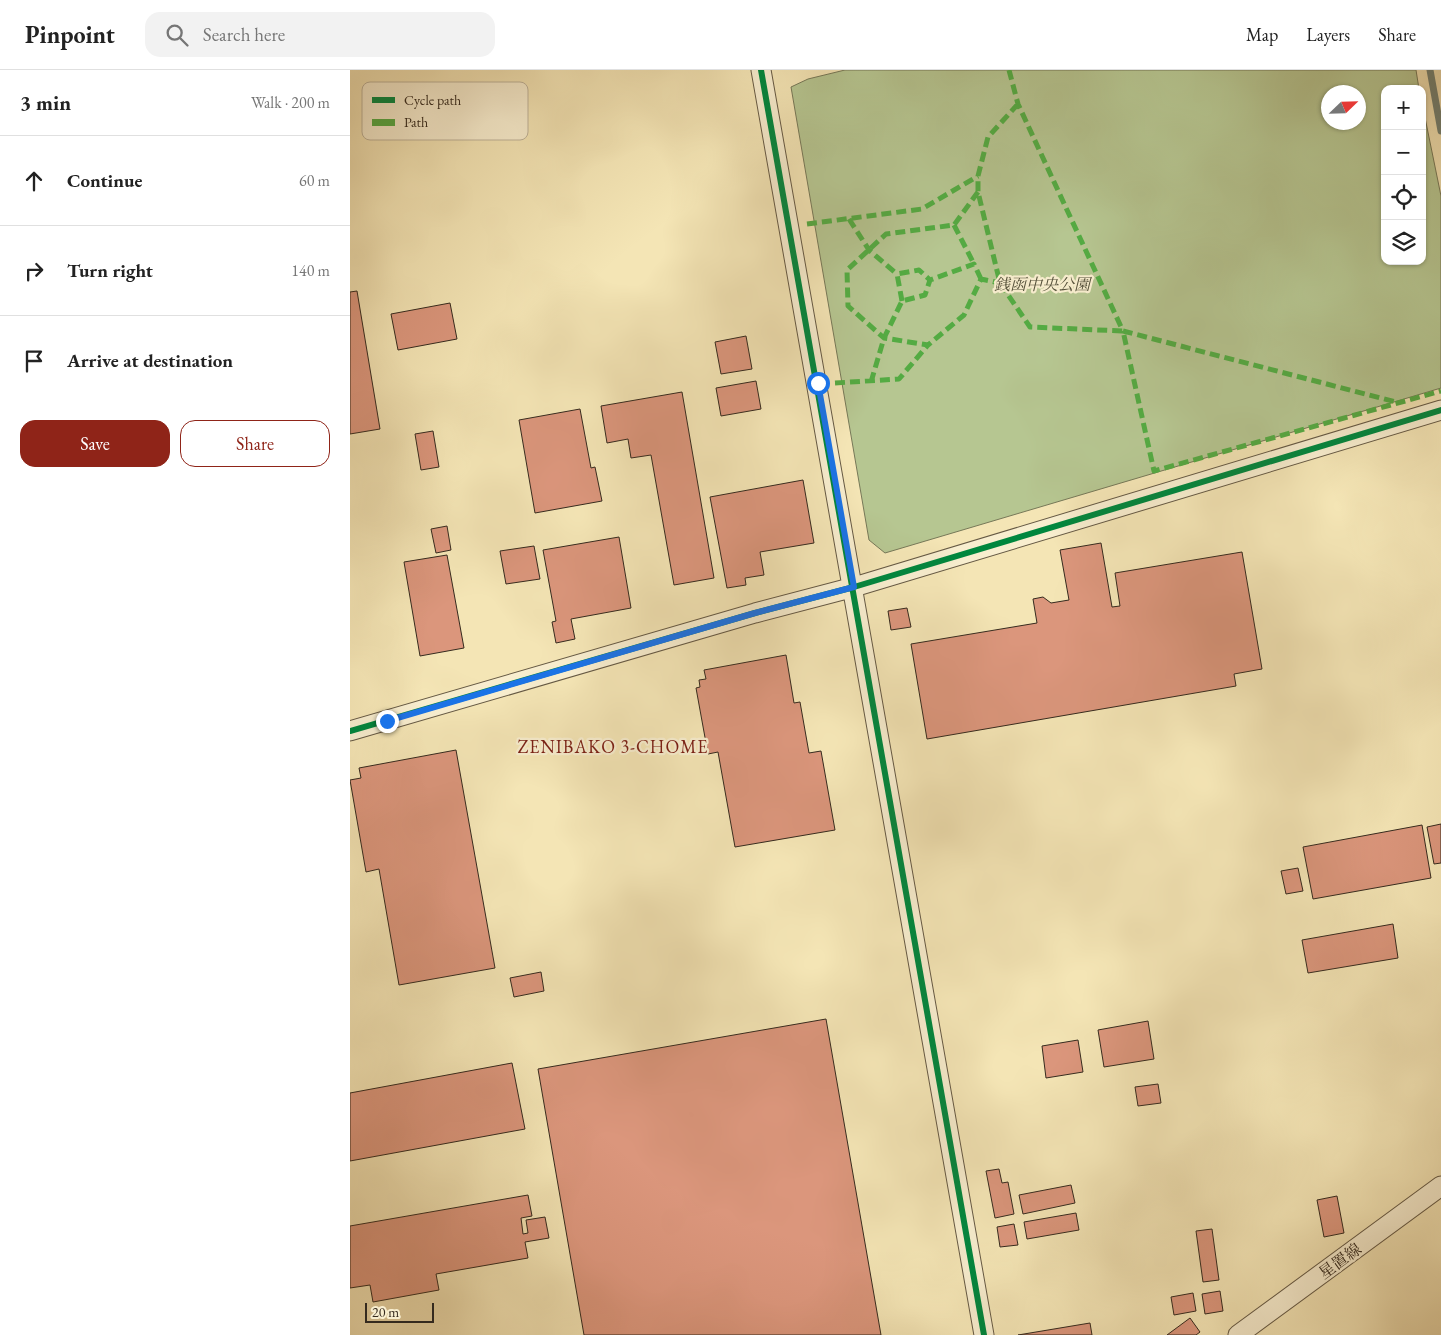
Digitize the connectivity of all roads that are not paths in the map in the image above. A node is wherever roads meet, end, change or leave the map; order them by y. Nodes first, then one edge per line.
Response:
1 (761, 70) edge
2 (1441, 410) edge
3 (854, 587) junction
4 (350, 731) edge
5 (1441, 1186) edge
6 (984, 1335) edge
7 (1238, 1335) edge

1 - 3 street
2 - 3 street
3 - 4 street
3 - 6 street
5 - 7 street, 星置線

